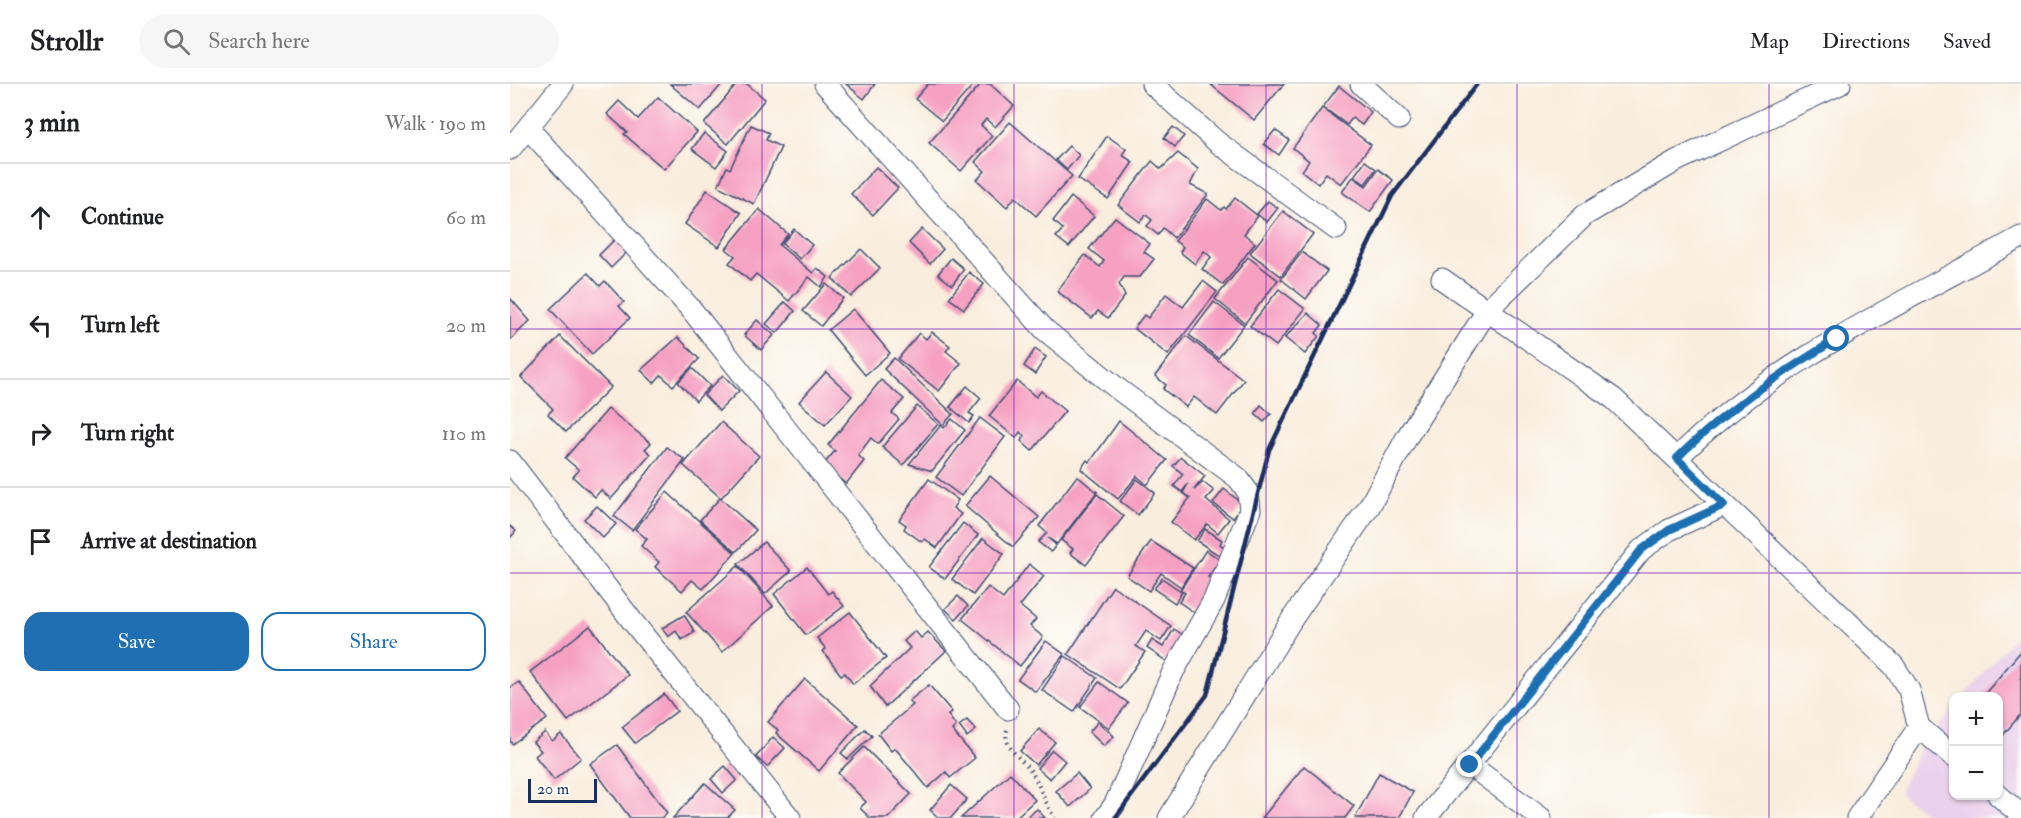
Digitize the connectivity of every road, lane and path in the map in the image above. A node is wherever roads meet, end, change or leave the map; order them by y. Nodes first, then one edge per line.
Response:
1 (563, 84) edge
2 (825, 84) edge
3 (1152, 84) edge
4 (1361, 84) edge
5 (1840, 84) edge
6 (1399, 119) dead end
7 (528, 128) junction
8 (510, 149) edge
9 (1336, 229) dead end
10 (2021, 237) edge
11 (1442, 279) dead end
12 (1488, 309) junction
13 (1677, 458) junction
14 (510, 461) edge
15 (1724, 505) junction
16 (1008, 709) joint
17 (1919, 727) junction
18 (1949, 753) edge
19 (1470, 765) junction
20 (2003, 799) edge
21 (2021, 815) edge
22 (790, 818) edge
23 (1055, 818) edge
24 (1105, 818) edge
25 (1168, 818) edge
26 (1426, 818) edge
27 (1541, 818) edge
28 (1857, 818) edge

1 - 7 street
2 - 24 street
3 - 9 street
4 - 6 street
5 - 12 street
7 - 8 street
7 - 16 street
10 - 13 street
11 - 12 street
12 - 13 street
12 - 25 street
13 - 15 street
14 - 22 street
15 - 17 street
15 - 19 street
16 - 23 path
17 - 18 street
17 - 28 street
19 - 26 street
19 - 27 street
20 - 21 street

